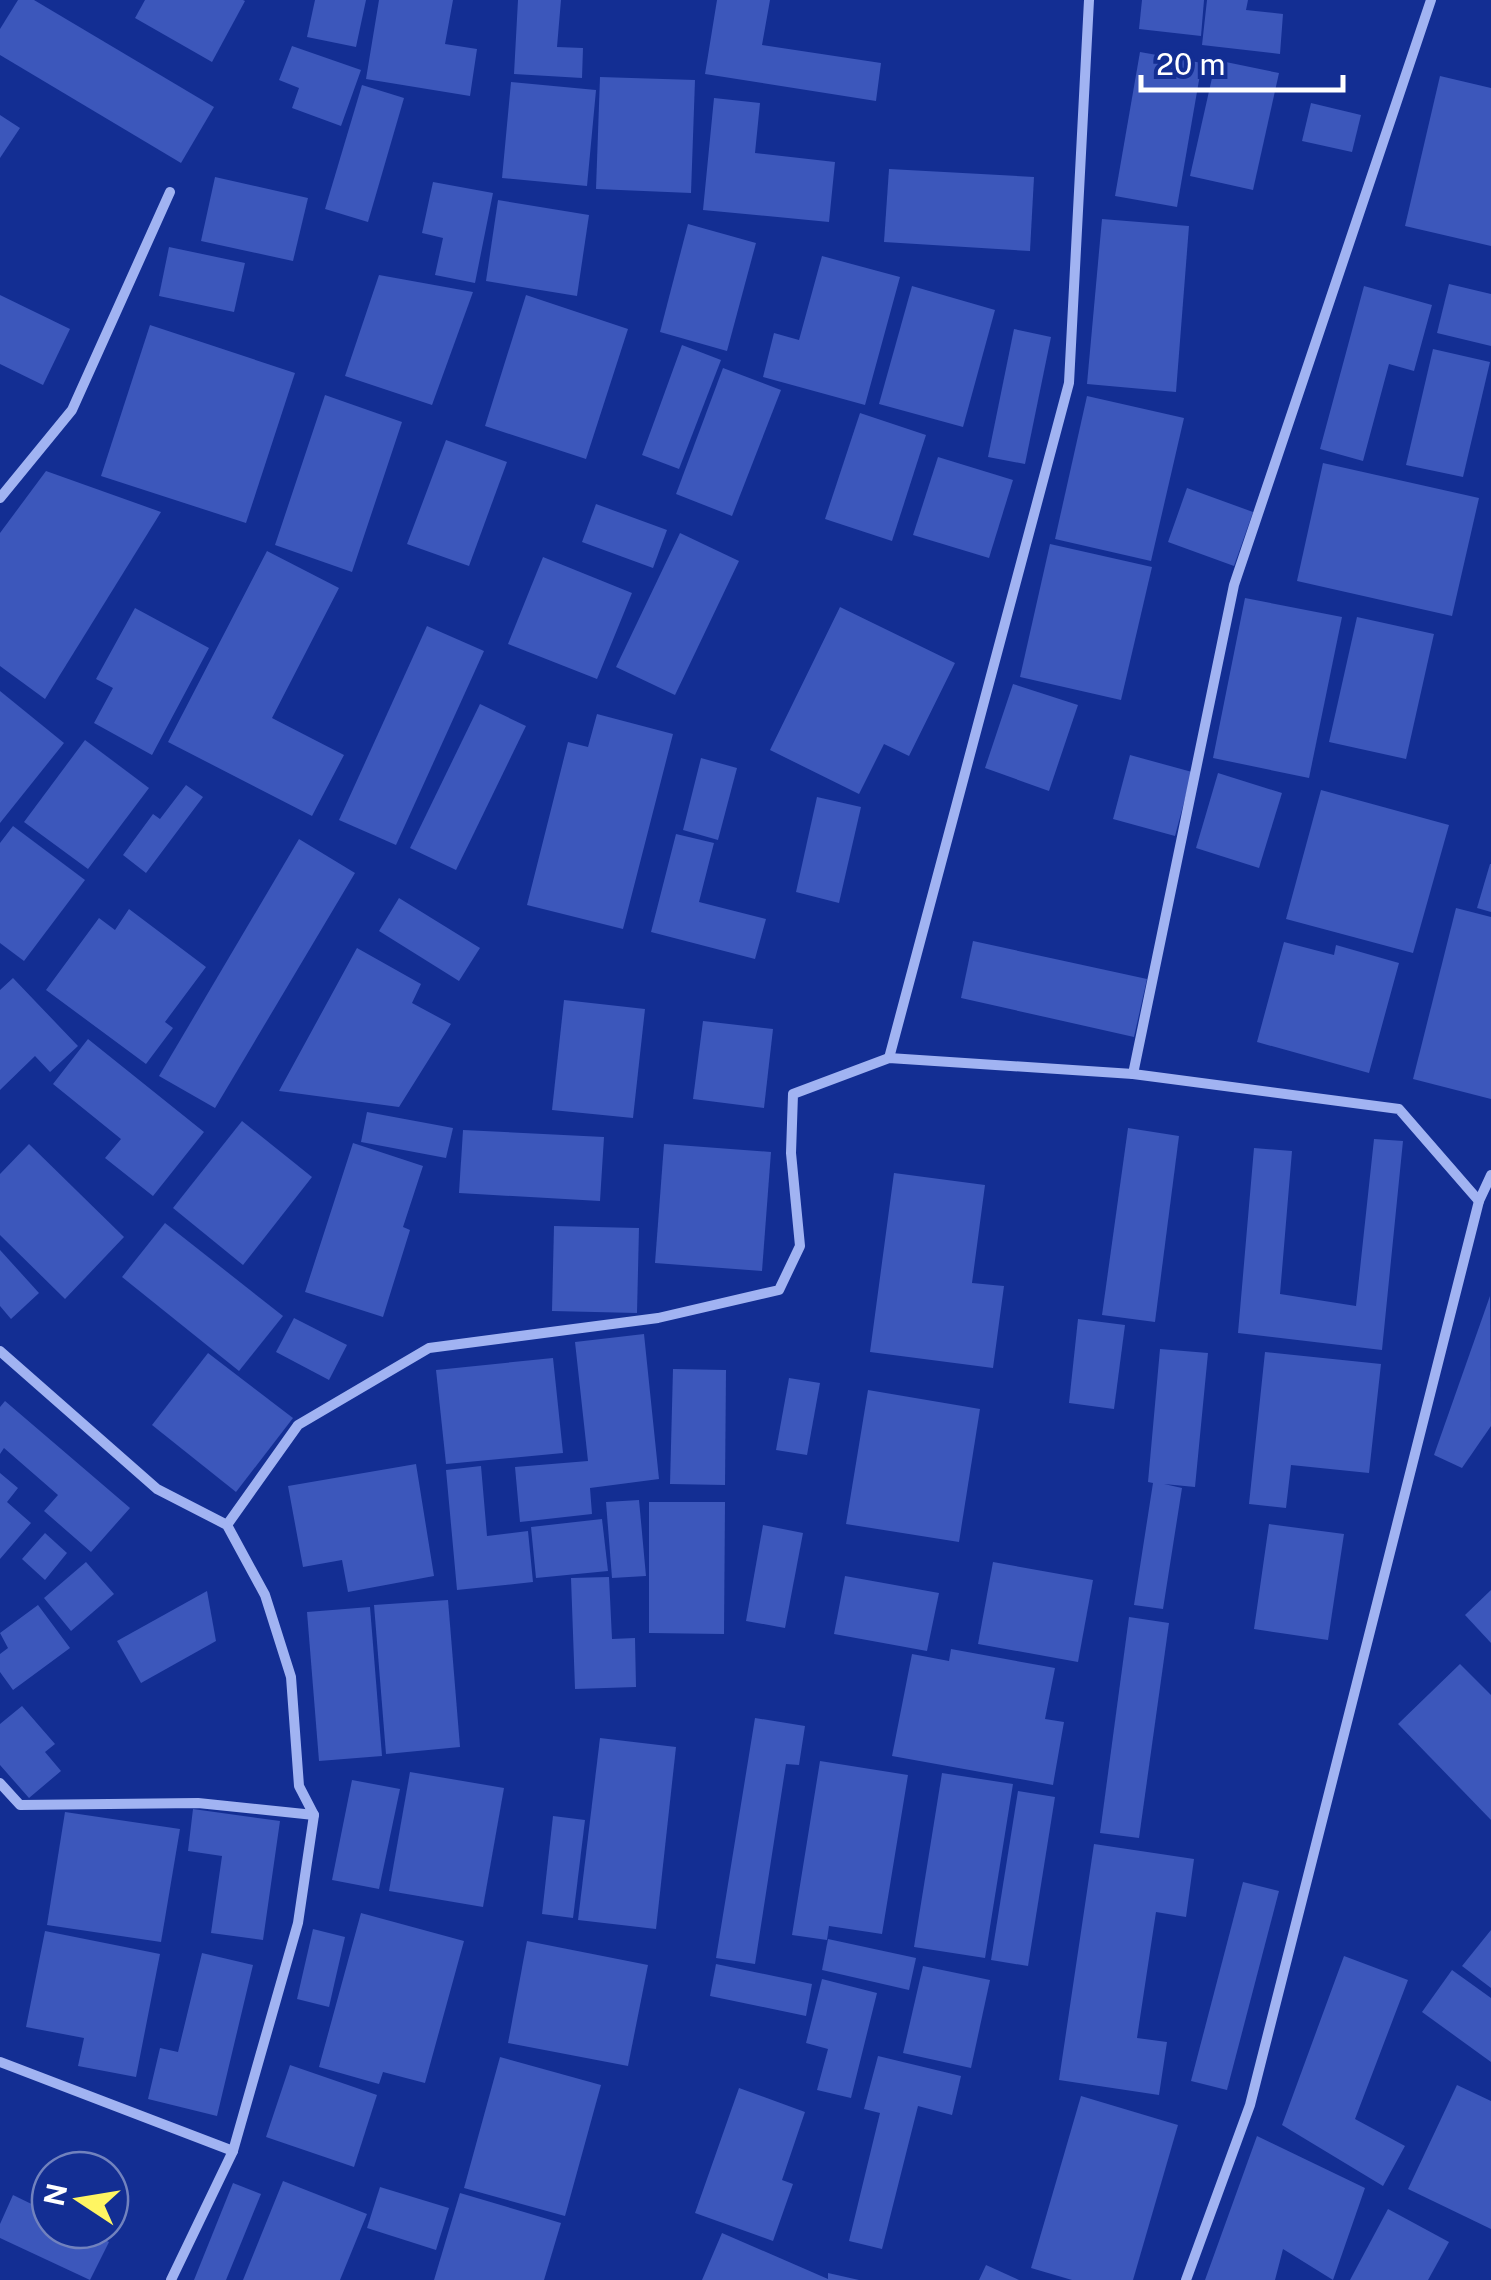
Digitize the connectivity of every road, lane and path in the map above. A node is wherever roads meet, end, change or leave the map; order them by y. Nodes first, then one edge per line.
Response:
1 (1089, 0) edge
2 (1430, 0) edge
3 (170, 192) dead end
4 (0, 498) edge
5 (889, 1058) junction
6 (1133, 1074) junction
7 (1491, 1176) edge
8 (1479, 1201) junction
9 (0, 1351) edge
10 (227, 1525) junction
11 (0, 1783) edge
12 (314, 1815) junction
13 (0, 2062) edge
14 (233, 2150) junction
15 (170, 2280) edge
16 (1186, 2280) edge

1 - 5 street
2 - 6 street
3 - 4 street
5 - 6 street
5 - 10 street
6 - 8 street
7 - 8 street
8 - 16 street
9 - 10 street
10 - 12 street
11 - 12 street
12 - 14 street
13 - 14 street
14 - 15 street

